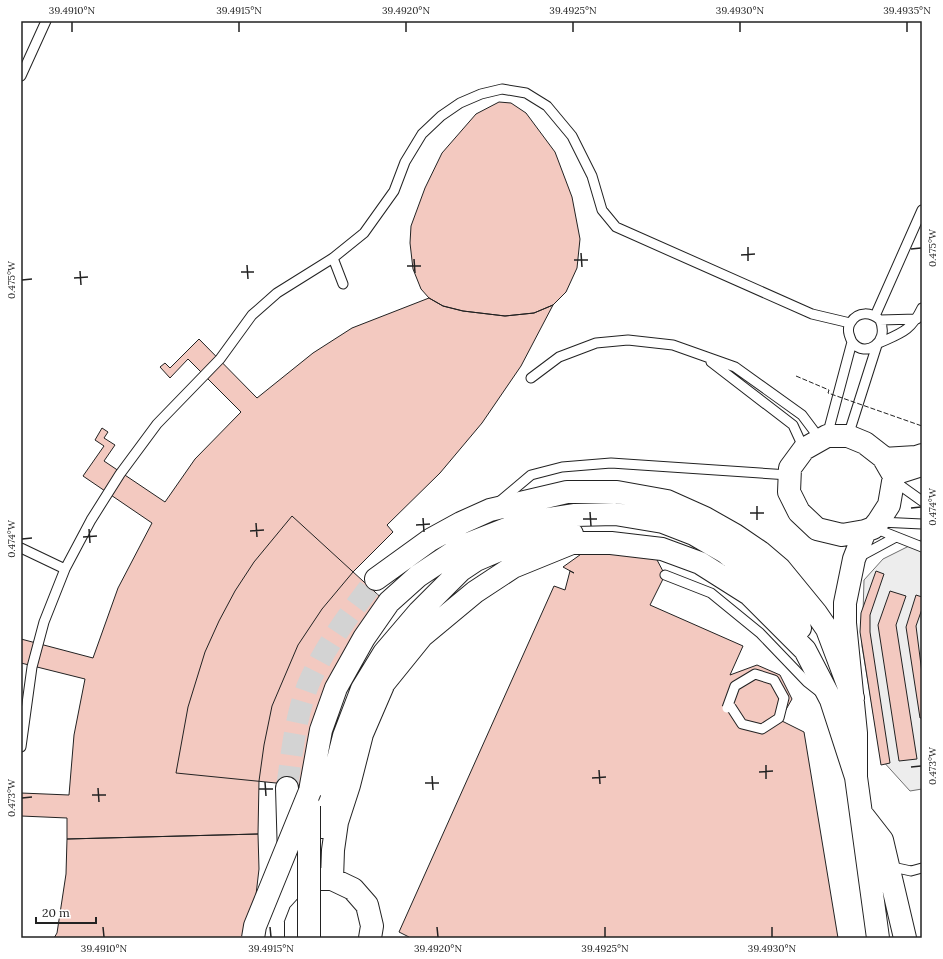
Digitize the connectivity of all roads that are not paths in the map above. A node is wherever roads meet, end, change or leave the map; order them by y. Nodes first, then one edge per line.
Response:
1 (46, 21) edge
2 (21, 76) edge
3 (922, 210) edge
4 (333, 258) junction
5 (343, 284) dead end
6 (922, 308) edge
7 (877, 318) junction
8 (917, 319) junction
9 (850, 323) junction
10 (852, 342) junction
11 (878, 344) junction
12 (706, 358) junction
13 (531, 378) dead end
14 (825, 440) junction
15 (922, 453) edge
16 (883, 457) junction
17 (922, 467) edge
18 (789, 475) junction
19 (893, 478) junction
20 (922, 501) edge
21 (490, 510) junction
22 (922, 524) edge
23 (872, 527) junction
24 (896, 537) junction
25 (922, 547) edge
26 (21, 548) edge
27 (854, 559) junction
28 (65, 569) junction
29 (665, 575) dead end
30 (376, 579) tunnel mouth
31 (853, 698) junction
32 (830, 700) junction
33 (730, 712) joint
34 (21, 747) edge
35 (856, 777) junction
36 (287, 788) tunnel mouth
37 (310, 791) junction
38 (860, 812) junction
39 (888, 866) junction
40 (922, 868) edge
41 (325, 879) junction
42 (290, 890) junction
43 (254, 938) edge
44 (273, 938) edge
45 (309, 938) edge
46 (370, 938) edge
47 (878, 938) edge
48 (904, 938) edge

1 - 2 lane
3 - 7 lane
4 - 5 lane
4 - 9 lane
4 - 28 lane
6 - 8 lane
7 - 8 lane
7 - 9 lane
7 - 11 lane
8 - 11 lane
9 - 10 lane
10 - 11 lane
10 - 14 lane
11 - 14 lane
12 - 13 lane
12 - 14 lane
12 - 14 lane
14 - 16 street
14 - 18 street
15 - 16 street
16 - 19 street
17 - 19 street
18 - 21 lane
18 - 23 street
19 - 20 lane
19 - 23 street
21 - 30 street
21 - 31 street
22 - 23 lane
23 - 24 lane
23 - 27 street
24 - 25 lane
24 - 27 lane
26 - 28 lane
27 - 31 street
28 - 34 lane
29 - 32 lane
31 - 35 street
32 - 35 street
32 - 37 street
32 - 41 street
33 - 33 lane, bridge
35 - 38 street
36 - 42 street
37 - 43 street, bridge
37 - 45 street, bridge
38 - 39 street
38 - 47 street
39 - 40 lane
39 - 48 street
41 - 42 street
41 - 46 street
42 - 44 street

